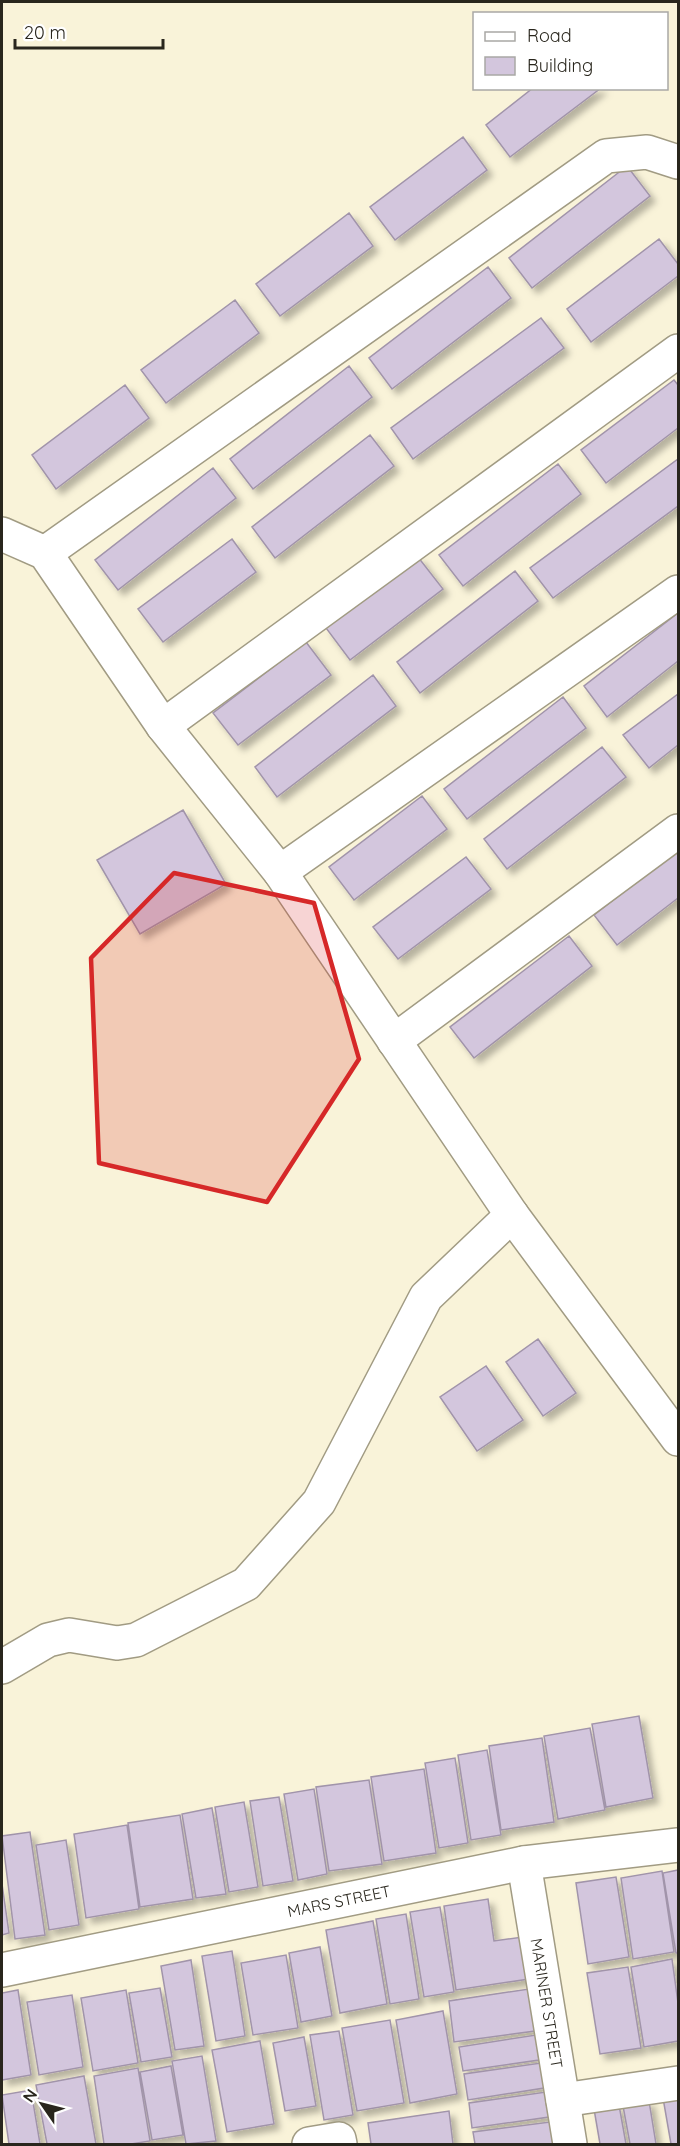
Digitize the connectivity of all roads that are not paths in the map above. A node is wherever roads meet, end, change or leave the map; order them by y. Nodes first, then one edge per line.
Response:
1 (678, 162) edge
2 (678, 351) edge
3 (2, 534) edge
4 (45, 553) junction
5 (678, 592) edge
6 (163, 726) junction
7 (678, 831) edge
8 (280, 872) junction
9 (394, 1041) junction
10 (512, 1215) junction
11 (678, 1439) edge
12 (2, 1667) edge
13 (678, 1845) edge
14 (524, 1863) junction
15 (2, 1970) edge
16 (678, 2083) edge
17 (563, 2100) junction
18 (309, 2145) edge
19 (340, 2145) edge
20 (570, 2145) edge

1 - 4 street
2 - 6 street
3 - 4 street
4 - 6 street
5 - 8 street
6 - 8 street
7 - 9 street
8 - 9 street
9 - 10 street
10 - 11 street
10 - 12 street
13 - 14 street, MARS STREET
14 - 15 street, MARS STREET
14 - 17 street, MARINER STREET
16 - 17 street
17 - 20 street, MARINER STREET
18 - 19 street

